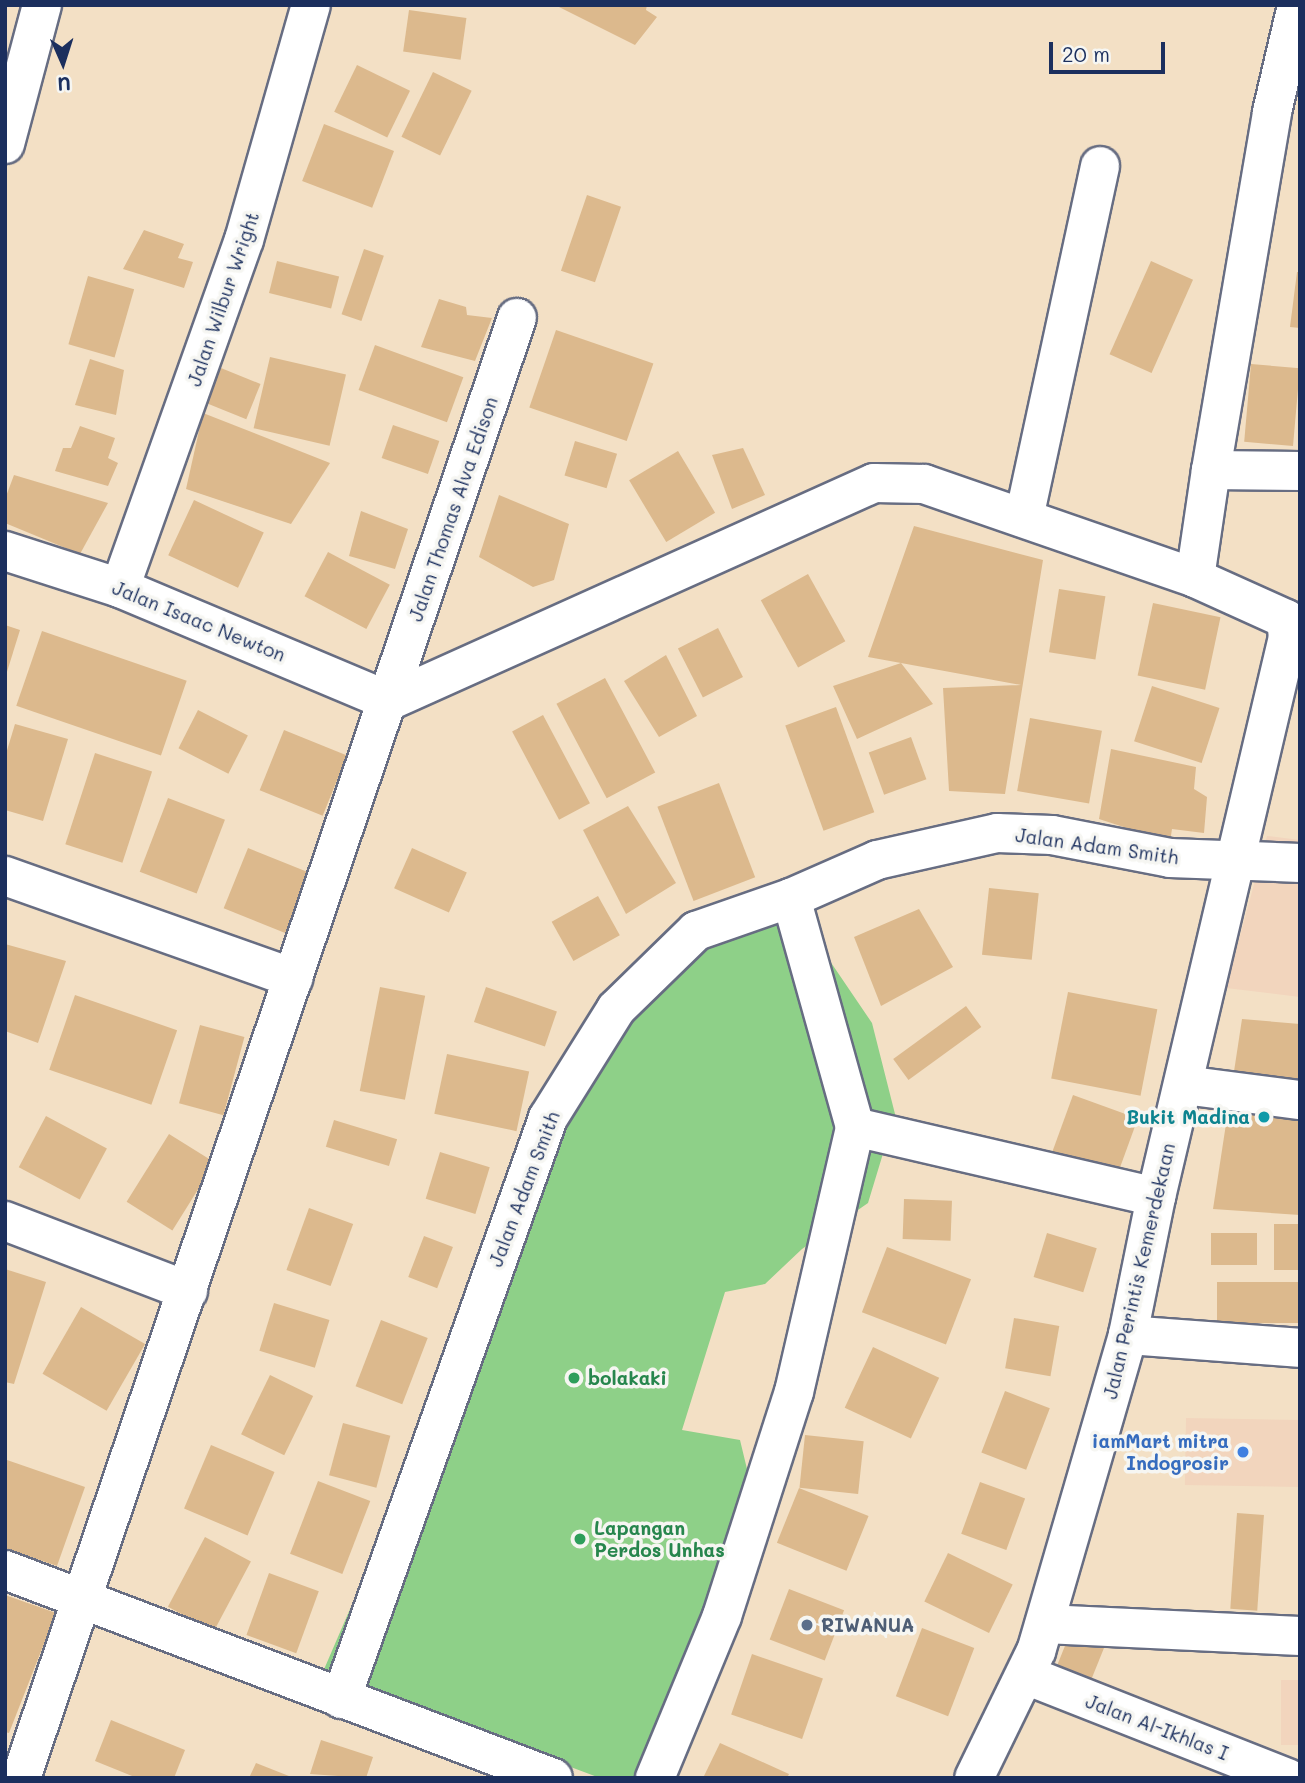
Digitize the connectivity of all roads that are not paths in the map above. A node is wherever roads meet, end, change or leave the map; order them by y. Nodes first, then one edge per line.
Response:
1 (42, 5) edge
2 (311, 5) edge
3 (1297, 5) edge
4 (5, 144) edge
5 (1100, 166) dead end
6 (517, 318) dead end
7 (1211, 470) junction
8 (1300, 471) edge
9 (1024, 518) junction
10 (5, 551) edge
11 (1195, 578) junction
12 (120, 588) junction
13 (389, 701) junction
14 (1239, 859) junction
15 (1300, 863) edge
16 (5, 876) edge
17 (792, 898) junction
18 (293, 978) junction
19 (1184, 1085) junction
20 (1300, 1100) edge
21 (855, 1126) junction
22 (1156, 1197) junction
23 (5, 1221) edge
24 (188, 1291) junction
25 (1128, 1335) junction
26 (1300, 1348) edge
27 (5, 1570) edge
28 (82, 1600) junction
29 (1045, 1624) junction
30 (1300, 1636) edge
31 (1026, 1675) junction
32 (341, 1699) junction
33 (21, 1778) edge
34 (553, 1778) edge
35 (655, 1778) edge
36 (974, 1778) edge
37 (1288, 1778) edge

1 - 4 street
2 - 12 street, Jalan Wilbur Wright
3 - 7 street
5 - 9 street
6 - 13 street, Jalan Thomas Alva Edison
7 - 8 street
7 - 11 street
9 - 11 street
9 - 13 street
10 - 12 street, Jalan Isaac Newton
11 - 14 street, Jalan Perintis Kemerdekaan
12 - 13 street, Jalan Isaac Newton
13 - 18 street, Jalan Thomas Alva Edison
14 - 15 street, Jalan Adam Smith
14 - 17 street, Jalan Adam Smith
14 - 19 street, Jalan Perintis Kemerdekaan
16 - 18 street
17 - 21 street
17 - 32 street, Jalan Adam Smith
18 - 24 street, Jalan Thomas Alva Edison
19 - 20 street
19 - 22 street, Jalan Perintis Kemerdekaan
21 - 22 street
21 - 35 street
22 - 25 street, Jalan Perintis Kemerdekaan
23 - 24 street
24 - 28 street, Jalan Thomas Alva Edison
25 - 26 street
25 - 29 street, Jalan Perintis Kemerdekaan
27 - 28 street
28 - 32 street
28 - 33 street, Jalan Thomas Alva Edison
29 - 30 street
29 - 31 street, Jalan Perintis Kemerdekaan
31 - 36 street, Jalan Perintis Kemerdekaan
31 - 37 street, Jalan Al-Ikhlas I
32 - 34 street

